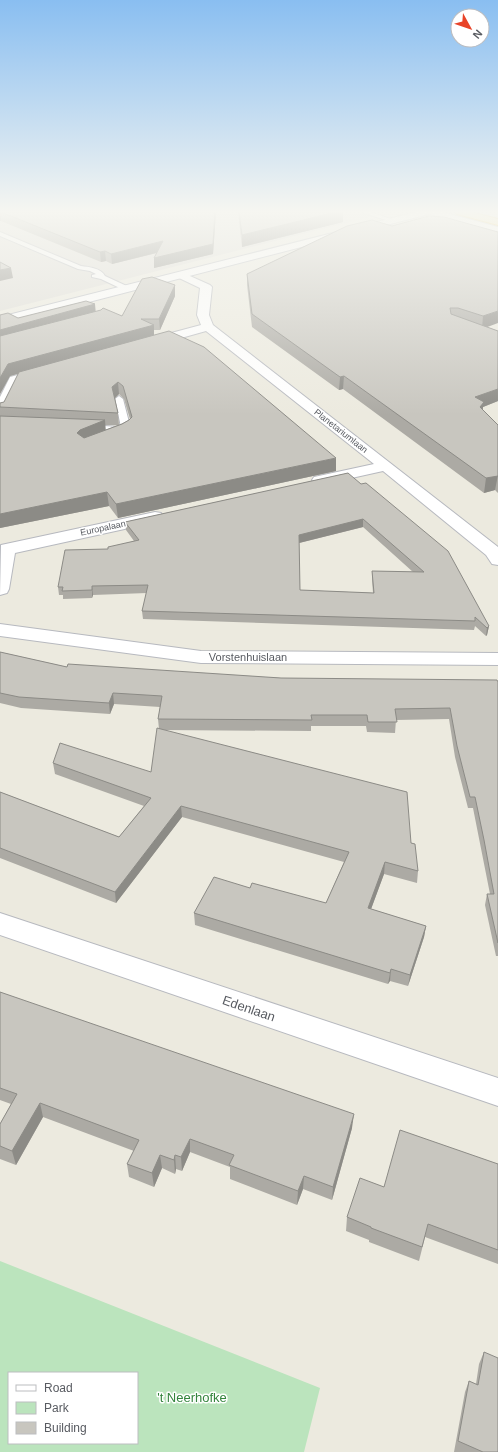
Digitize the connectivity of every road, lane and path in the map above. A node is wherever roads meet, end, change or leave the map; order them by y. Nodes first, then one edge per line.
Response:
1 (109, 280) edge
2 (161, 280) joint
3 (191, 280) edge
4 (128, 288) junction
5 (204, 293) junction
6 (0, 321) edge
7 (208, 327) junction
8 (138, 346) edge
9 (54, 369) edge
10 (119, 398) edge
11 (0, 411) edge
12 (79, 428) edge
13 (126, 430) junction
14 (105, 438) edge
15 (386, 466) junction
16 (309, 483) edge
17 (169, 514) edge
18 (4, 550) edge
19 (498, 560) edge
20 (0, 588) edge
21 (0, 630) edge
22 (498, 659) edge
23 (0, 924) edge
24 (498, 1092) edge

1 - 4 lane
2 - 4 street
2 - 5 street
3 - 5 street
4 - 6 street
5 - 7 street
7 - 8 street
7 - 15 street, Planetariumlaan
9 - 11 street
10 - 13 lane
12 - 13 lane
13 - 14 lane
15 - 16 street
15 - 19 street, Planetariumlaan
17 - 18 street, Europalaan
18 - 20 street, Europalaan
21 - 22 street, Vorstenhuislaan
23 - 24 street, Edenlaan

